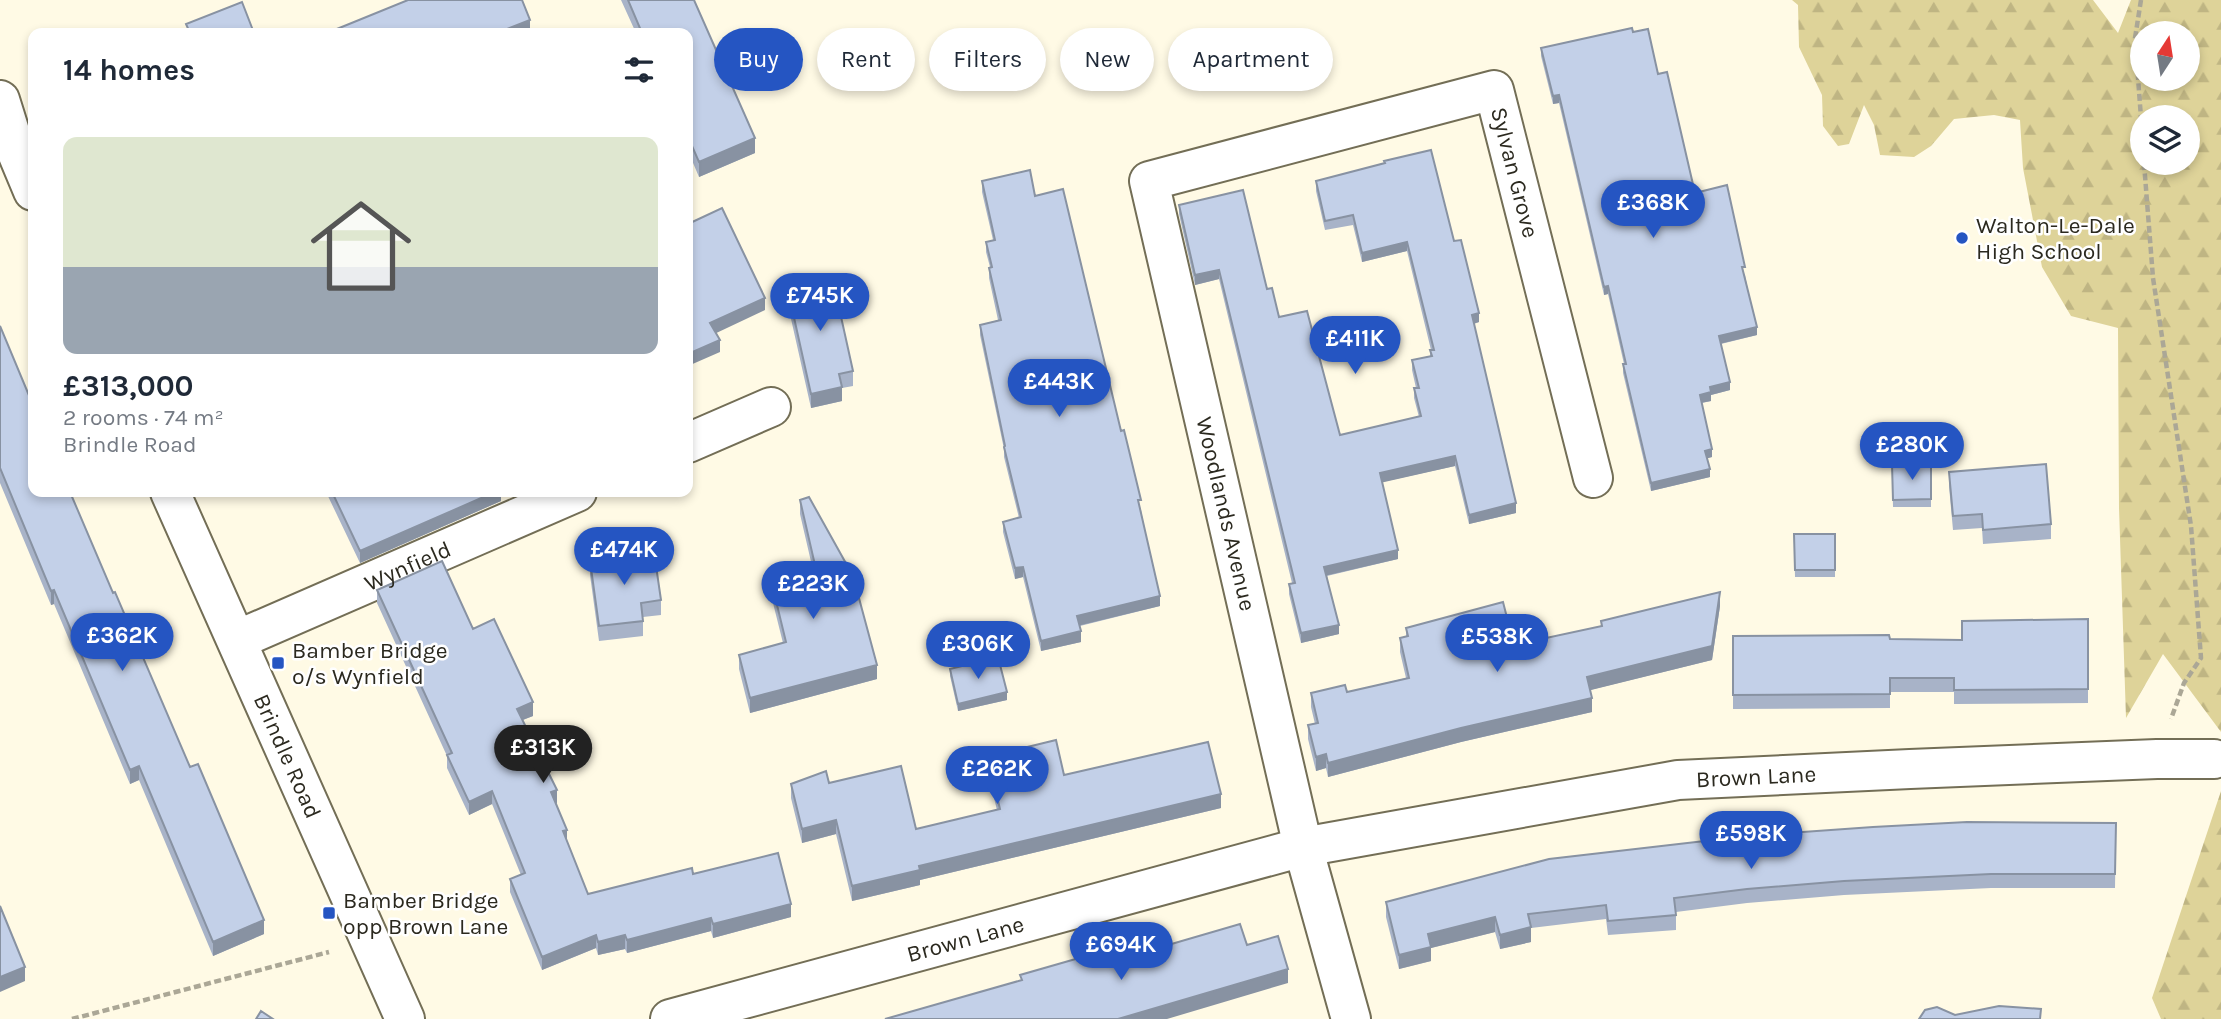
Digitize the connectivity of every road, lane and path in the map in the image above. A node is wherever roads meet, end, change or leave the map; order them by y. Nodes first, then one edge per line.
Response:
1 (2141, 0) edge
2 (0, 100) edge
3 (2140, 105) edge
4 (2145, 175) edge
5 (28, 179) edge
6 (1149, 181) joint
7 (771, 407) dead end
8 (693, 441) edge
9 (1593, 478) dead end
10 (172, 497) edge
11 (566, 497) edge
12 (237, 640) junction
13 (2157, 759) junction
14 (2214, 759) dead end
15 (1303, 847) junction
16 (371, 941) junction
17 (72, 1019) edge
18 (404, 1019) edge
19 (670, 1019) edge
20 (1351, 1019) edge

1 - 3 path
2 - 5 street
4 - 13 path
6 - 9 street, Sylvan Grove
6 - 15 street, Woodlands Avenue
7 - 8 street
10 - 12 street, Brindle Road
11 - 12 street, Wynfield
12 - 16 street, Brindle Road
13 - 14 street, Brown Lane
13 - 15 street, Brown Lane
15 - 19 street, Brown Lane
15 - 20 street
16 - 17 path
16 - 18 street, Brindle Road

